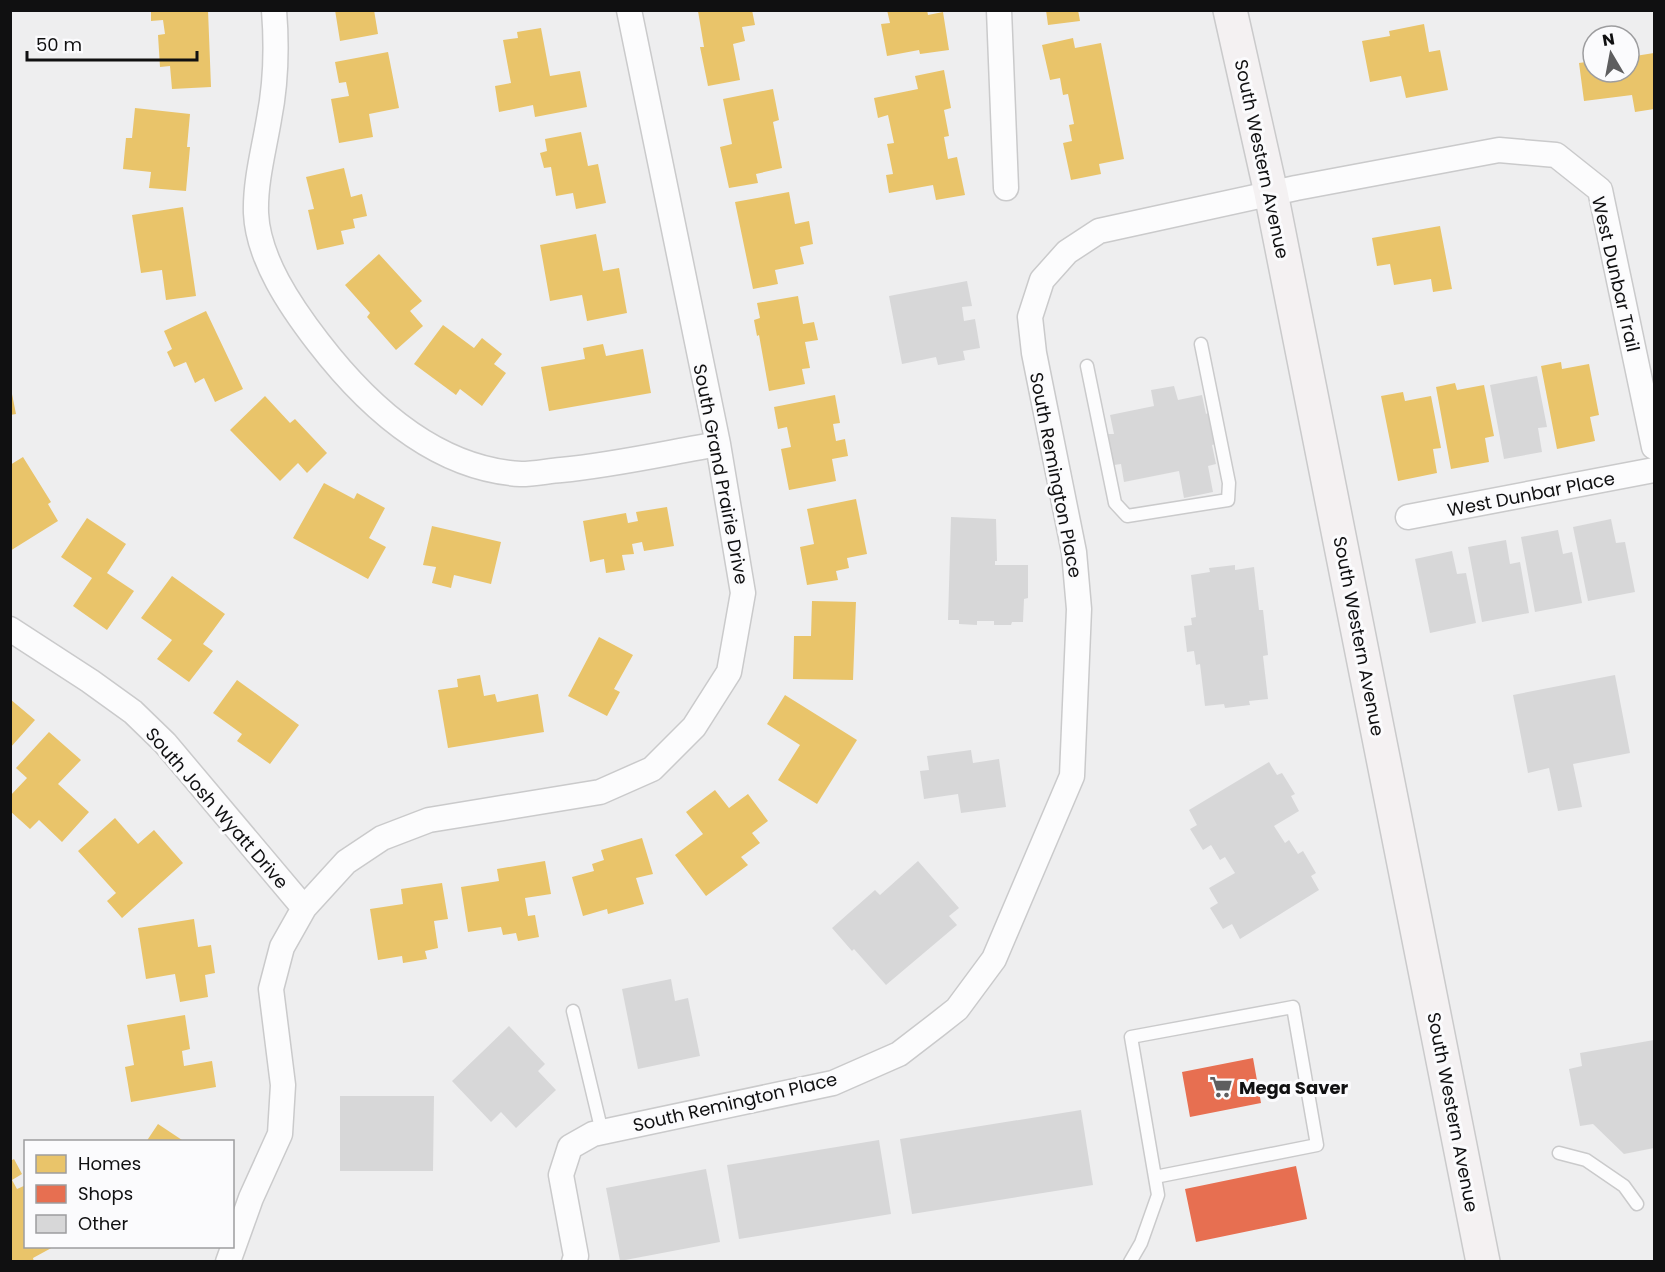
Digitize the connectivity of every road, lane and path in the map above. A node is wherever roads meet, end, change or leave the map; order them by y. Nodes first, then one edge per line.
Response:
1 (274, 10) edge
2 (629, 10) edge
3 (999, 10) edge
4 (1230, 10) edge
5 (1006, 188) dead end
6 (1271, 194) junction
7 (1200, 344) dead end
8 (1087, 366) dead end
9 (718, 444) junction
10 (1654, 447) edge
11 (1654, 470) edge
12 (1408, 517) dead end
13 (10, 629) edge
14 (303, 908) junction
15 (573, 1011) dead end
16 (602, 1132) junction
17 (1559, 1153) dead end
18 (1155, 1177) junction
19 (1637, 1204) dead end
20 (234, 1245) edge
21 (574, 1262) edge
22 (1130, 1262) edge
23 (1483, 1262) edge

1 - 9 street
2 - 9 street, South Grand Prairie Drive
3 - 5 street
4 - 6 main road, South Western Avenue
6 - 10 street, West Dunbar Trail
6 - 16 street, South Remington Place
6 - 23 main road, South Western Avenue
7 - 8 lane
9 - 14 street, South Grand Prairie Drive
11 - 12 street, West Dunbar Place
13 - 14 street, South Josh Wyatt Drive
14 - 20 street, South Grand Prairie Drive
15 - 16 lane
16 - 21 street, South Remington Place
17 - 19 lane
18 - 18 lane
18 - 22 lane

